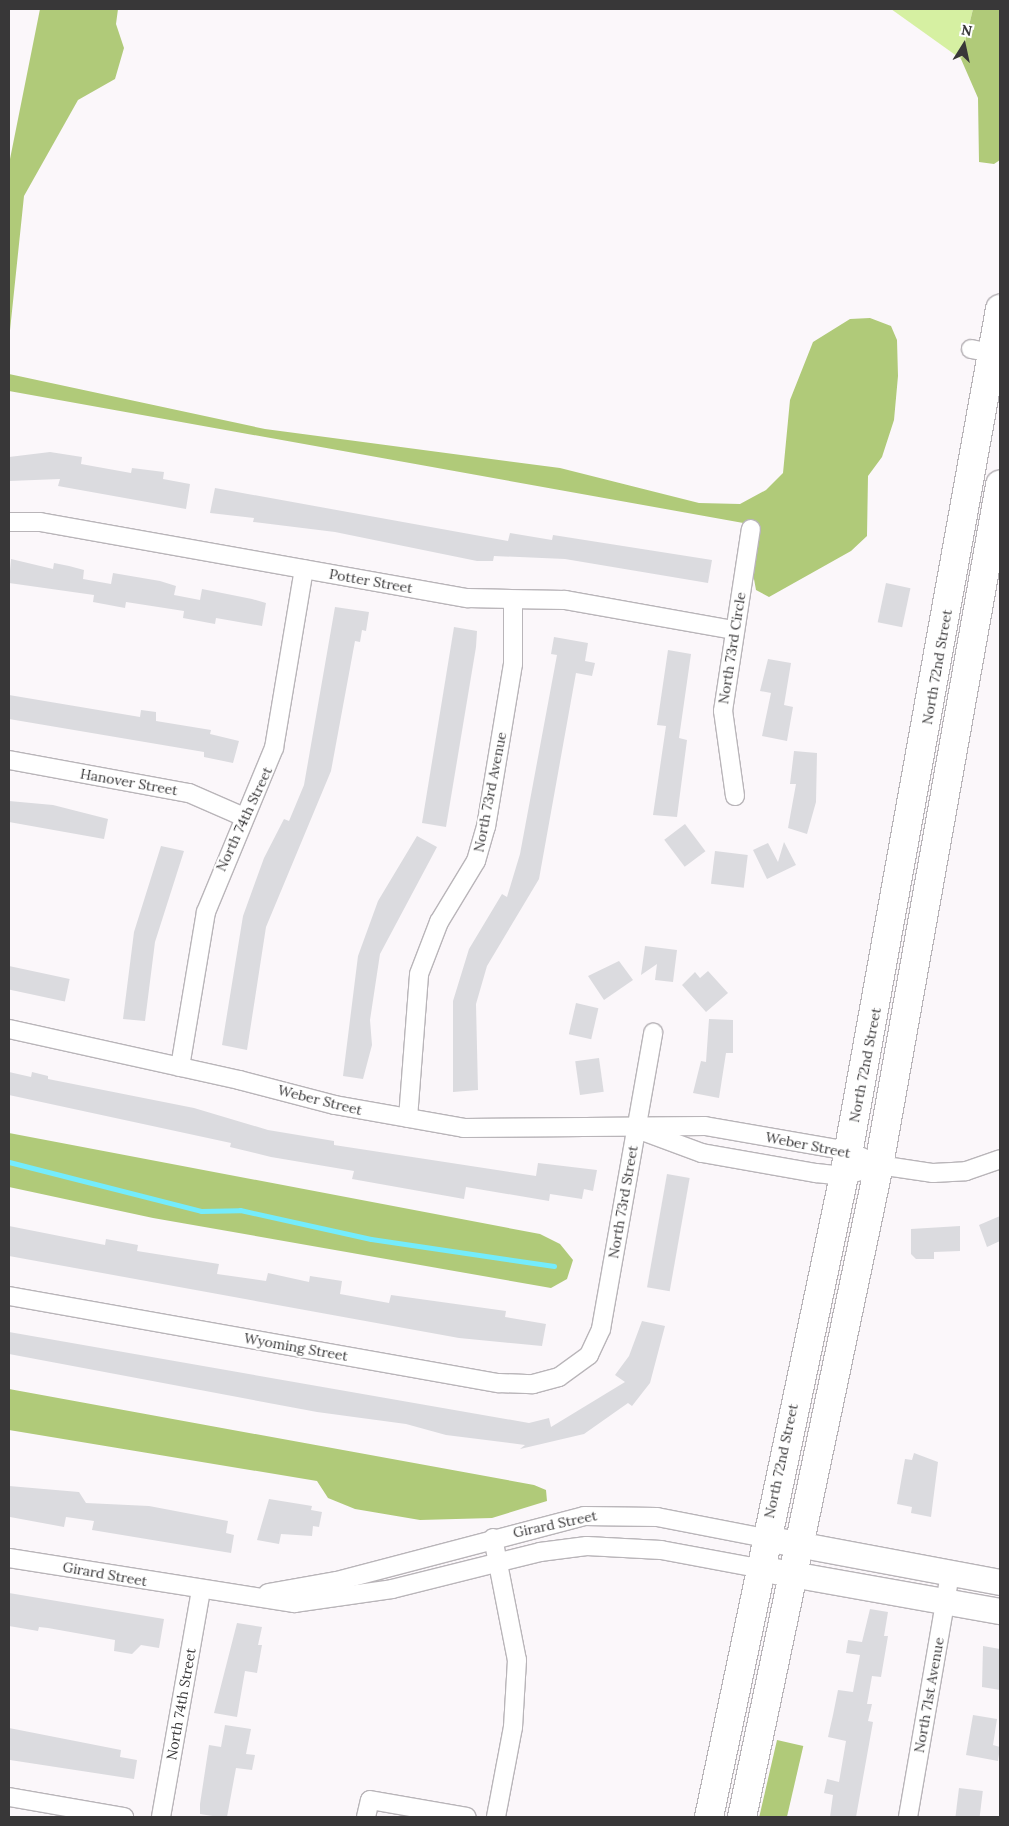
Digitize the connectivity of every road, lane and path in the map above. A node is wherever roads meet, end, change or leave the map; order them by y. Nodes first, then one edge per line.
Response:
1 (1000, 309) edge
2 (988, 352) edge
3 (1000, 484) edge
4 (9, 522) edge
5 (751, 529) dead end
6 (304, 569) junction
7 (513, 601) junction
8 (734, 630) junction
9 (9, 760) edge
10 (736, 796) dead end
11 (244, 817) junction
12 (9, 1029) edge
13 (653, 1033) dead end
14 (180, 1068) junction
15 (408, 1118) junction
16 (636, 1128) junction
17 (1000, 1159) edge
18 (846, 1163) junction
19 (878, 1165) junction
20 (9, 1296) edge
21 (580, 1364) joint
22 (493, 1538) junction
23 (765, 1538) junction
24 (796, 1544) junction
25 (9, 1558) edge
26 (500, 1562) junction
27 (758, 1568) junction
28 (790, 1574) junction
29 (950, 1574) junction
30 (1000, 1582) edge
31 (201, 1591) junction
32 (945, 1602) junction
33 (1000, 1611) edge
34 (9, 1797) edge
35 (124, 1817) edge
36 (161, 1817) edge
37 (366, 1817) edge
38 (467, 1817) edge
39 (496, 1817) edge
40 (710, 1817) edge
41 (742, 1817) edge
42 (908, 1817) edge

1 - 2 main road, North 72nd Street
2 - 18 main road, North 72nd Street
3 - 19 main road
4 - 6 street, Potter Street
5 - 8 street, North 73rd Circle
6 - 7 street, Potter Street
6 - 11 street, North 74th Street
7 - 8 street, Potter Street
7 - 15 street, North 73rd Avenue
8 - 10 street, North 73rd Circle
9 - 11 street, Hanover Street
11 - 14 street, North 74th Street
12 - 14 street, Weber Street
13 - 16 street, North 73rd Street
14 - 15 street, Weber Street
15 - 16 street, Weber Street
16 - 18 street, Weber Street
16 - 18 street, Weber Street
16 - 21 street, North 73rd Street
17 - 19 street
18 - 19 street, Weber Street
18 - 19 street, Weber Street
18 - 23 main road, North 72nd Street
19 - 24 main road
20 - 21 street, Wyoming Street
22 - 23 street, Girard Street
22 - 26 street
22 - 31 street, Girard Street
23 - 24 street, Girard Street
23 - 27 main road, North 72nd Street
24 - 28 main road
24 - 29 street, Girard Street
25 - 31 street, Girard Street
26 - 27 street, Girard Street
26 - 31 street, Girard Street
26 - 39 street
27 - 28 street, Girard Street
27 - 40 main road, North 72nd Street
28 - 32 street, Girard Street
28 - 41 main road
29 - 30 street, Girard Street
29 - 32 street, North 71st Avenue
31 - 36 street, North 74th Street
32 - 33 street, Girard Street
32 - 42 street, North 71st Avenue
34 - 35 street
37 - 38 street

